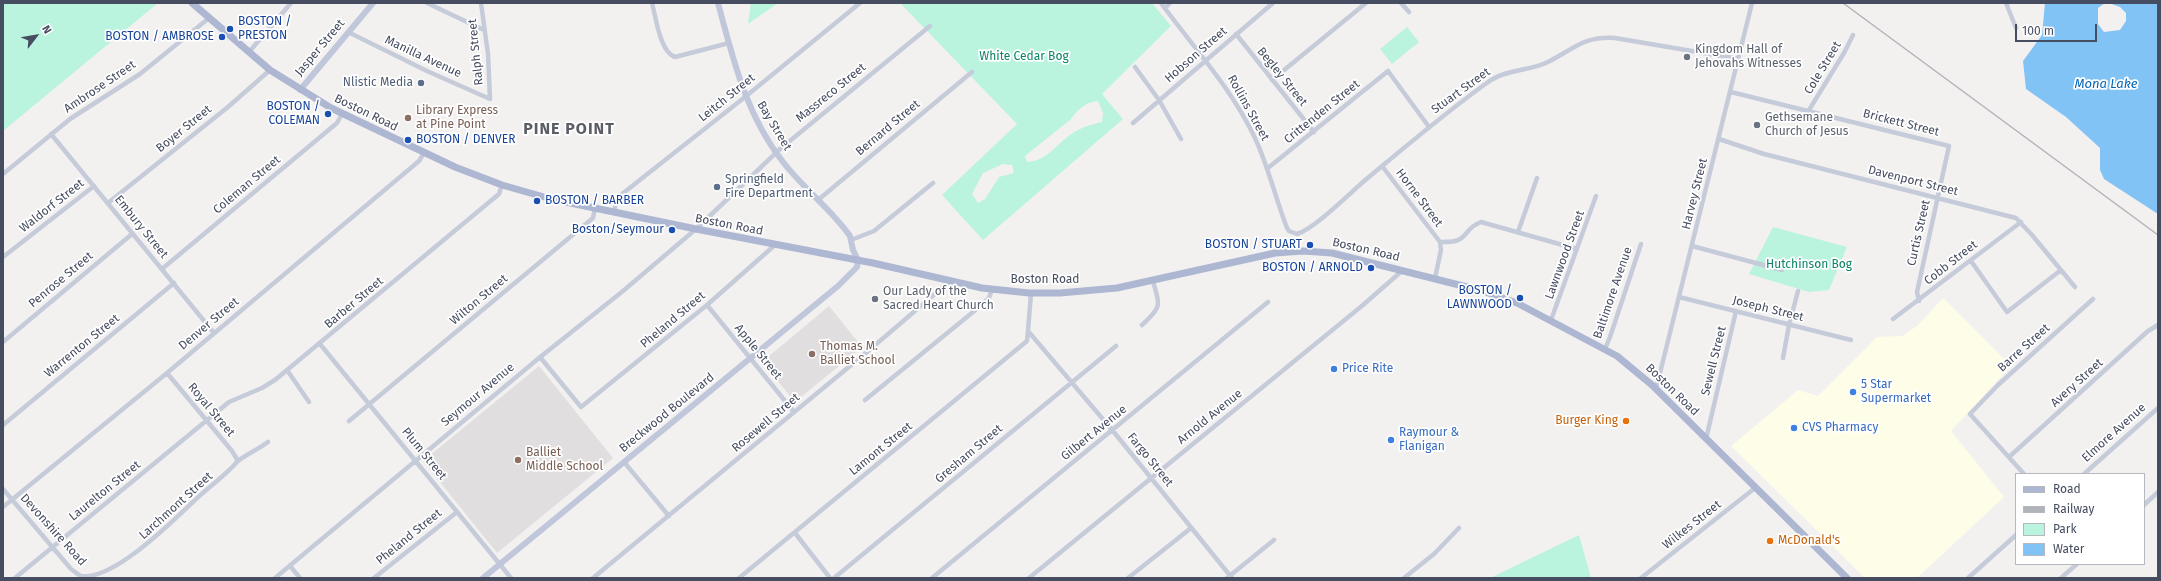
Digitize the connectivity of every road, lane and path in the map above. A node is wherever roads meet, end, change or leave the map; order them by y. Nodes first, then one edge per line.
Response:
1 (192, 3) edge
2 (291, 3) edge
3 (373, 3) edge
4 (427, 3) edge
5 (481, 3) edge
6 (652, 3) edge
7 (718, 3) edge
8 (860, 3) edge
9 (1161, 3) edge
10 (1170, 3) edge
11 (1273, 3) edge
12 (1366, 3) edge
13 (1401, 3) edge
14 (1752, 3) edge
15 (2006, 3) edge
16 (1165, 8) junction
17 (1409, 12) dead end
18 (209, 18) junction
19 (930, 26) dead end
20 (2016, 28) dead end
21 (484, 30) junction
22 (348, 32) junction
23 (1236, 34) junction
24 (1853, 35) dead end
25 (728, 43) junction
26 (249, 52) junction
27 (1739, 59) junction
28 (1207, 60) junction
29 (1136, 67) dead end
30 (270, 70) junction
31 (972, 72) dead end
32 (1272, 80) junction
33 (300, 90) junction
34 (1731, 92) junction
35 (745, 97) junction
36 (490, 99) joint
37 (1159, 100) junction
38 (1809, 110) junction
39 (342, 114) junction
40 (1133, 123) dead end
41 (1429, 127) junction
42 (1314, 132) junction
43 (51, 134) junction
44 (1181, 139) dead end
45 (1719, 139) junction
46 (1949, 146) joint
47 (776, 152) junction
48 (424, 153) junction
49 (1382, 166) junction
50 (1268, 168) junction
51 (3, 174) edge
52 (1537, 178) dead end
53 (933, 183) dead end
54 (502, 185) junction
55 (94, 186) junction
56 (1596, 196) dead end
57 (1938, 198) junction
58 (818, 200) junction
59 (108, 203) junction
60 (595, 208) junction
61 (614, 212) junction
62 (2021, 222) junction
63 (696, 229) junction
64 (1518, 232) junction
65 (132, 234) junction
66 (1296, 234) joint
67 (851, 240) junction
68 (1440, 242) junction
69 (1641, 244) dead end
70 (775, 245) junction
71 (1692, 246) junction
72 (1577, 249) junction
73 (3, 257) edge
74 (858, 260) junction
75 (1971, 261) junction
76 (162, 269) junction
77 (1403, 270) junction
78 (1782, 270) dead end
79 (2061, 270) junction
80 (1435, 278) junction
81 (950, 281) junction
82 (1153, 281) junction
83 (174, 283) junction
84 (2075, 287) dead end
85 (992, 289) junction
86 (1798, 291) dead end
87 (1031, 293) junction
88 (1679, 297) junction
89 (2093, 299) dead end
90 (1919, 300) junction
91 (1268, 302) dead end
92 (707, 305) junction
93 (1736, 311) junction
94 (1893, 319) dead end
95 (1551, 320) junction
96 (1142, 325) dead end
97 (1789, 325) junction
98 (2158, 325) edge
99 (1028, 331) junction
100 (214, 333) junction
101 (1852, 340) dead end
102 (3, 342) edge
103 (320, 344) junction
104 (1116, 346) dead end
105 (1605, 349) junction
106 (540, 358) junction
107 (750, 358) junction
108 (1783, 358) dead end
109 (287, 370) junction
110 (167, 373) junction
111 (1072, 382) junction
112 (1656, 389) junction
113 (865, 400) dead end
114 (309, 402) dead end
115 (370, 404) junction
116 (2158, 408) edge
117 (794, 412) junction
118 (207, 420) junction
119 (349, 421) dead end
120 (3, 424) edge
121 (1113, 431) junction
122 (1706, 439) junction
123 (268, 442) dead end
124 (2010, 457) junction
125 (416, 460) junction
126 (238, 461) junction
127 (624, 462) junction
128 (2023, 473) edge
129 (2085, 473) edge
130 (1152, 478) junction
131 (1755, 488) junction
132 (3, 489) edge
133 (2158, 492) edge
134 (12, 499) junction
135 (2145, 503) edge
136 (3, 507) edge
137 (457, 512) junction
138 (669, 516) junction
139 (1191, 528) junction
140 (1459, 528) dead end
141 (795, 533) junction
142 (2015, 536) edge
143 (1274, 540) dead end
144 (52, 546) junction
145 (500, 564) junction
146 (2076, 565) edge
147 (290, 566) junction
148 (93, 576) joint
149 (1230, 577) edge
150 (1843, 577) edge
151 (15, 578) edge
152 (275, 578) edge
153 (300, 578) edge
154 (374, 578) edge
155 (483, 578) edge
156 (511, 578) edge
157 (593, 578) edge
158 (740, 578) edge
159 (830, 578) edge
160 (834, 578) edge
161 (932, 578) edge
162 (1029, 578) edge
163 (1128, 578) edge
164 (1404, 578) edge
165 (1641, 578) edge
166 (1968, 578) edge
167 (2061, 578) edge

1 - 18 main road, Boston Road
2 - 26 street
3 - 22 main road, Jasper Street
4 - 21 street
5 - 21 street, Ralph Street
6 - 25 street
7 - 25 main road, Bay Street
8 - 35 street, Leitch Street
9 - 16 street, Rollins Street
10 - 16 street
11 - 23 street, Hobson Street
12 - 32 street
13 - 17 street
14 - 27 street, Harvey Street
15 - 20 street
16 - 28 street, Rollins Street
18 - 26 main road, Boston Road
18 - 43 street, Ambrose Street
19 - 47 street, Massreco Street
21 - 36 street, Ralph Street
22 - 33 main road, Jasper Street
22 - 36 street, Manilla Avenue
23 - 28 street, Hobson Street
23 - 32 street, Begley Street
24 - 38 street, Cole Street
25 - 35 main road, Bay Street
26 - 30 main road, Boston Road
27 - 34 street, Harvey Street
27 - 41 street, Stuart Street
28 - 37 street, Hobson Street
28 - 50 street, Rollins Street
29 - 37 street
30 - 33 main road, Boston Road
30 - 59 street, Boyer Street
31 - 58 street, Bernard Street
32 - 42 street, Begley Street
33 - 39 main road, Boston Road
34 - 38 street, Brickett Street
34 - 45 street, Harvey Street
35 - 47 main road, Bay Street
35 - 61 street, Leitch Street
37 - 40 street, Hobson Street
37 - 44 street
38 - 46 street, Brickett Street
39 - 48 main road, Boston Road
39 - 76 street, Coleman Street
41 - 42 street, Crittenden Street
41 - 49 street, Stuart Street
42 - 50 street, Crittenden Street
43 - 51 street, Ambrose Street
43 - 55 street, Embury Street
45 - 57 street, Davenport Street
45 - 71 street, Harvey Street
46 - 57 street, Curtis Street
47 - 58 main road, Bay Street
47 - 63 street, Massreco Street
48 - 54 main road, Boston Road
48 - 100 street, Denver Street
49 - 66 street, Stuart Street
49 - 68 street, Horne Street
50 - 66 street, Rollins Street
52 - 64 street
53 - 67 street
54 - 60 main road, Boston Road
54 - 103 street, Barber Street
55 - 59 street, Embury Street
55 - 73 street, Waldorf Street
56 - 72 street, Lawnwood Street
57 - 62 street, Davenport Street
57 - 90 street, Curtis Street
58 - 67 main road, Bay Street
59 - 65 street, Embury Street
60 - 61 main road, Boston Road
60 - 115 street, Wilton Street
61 - 63 main road, Boston Road
62 - 75 street, Cobb Street
62 - 79 street, Davenport Street
63 - 70 main road, Boston Road
63 - 106 street, Seymour Avenue
64 - 68 street
64 - 72 street
65 - 76 street, Embury Street
65 - 102 street, Penrose Street
67 - 74 main road, Bay Street
68 - 80 street
69 - 105 street, Baltimore Avenue
70 - 74 main road, Boston Road
70 - 92 street, Pheland Street
71 - 78 street
71 - 88 street, Harvey Street
72 - 95 street, Lawnwood Street
74 - 81 main road, Boston Road
74 - 107 main road, Breckwood Boulevard
75 - 79 street
75 - 90 street, Cobb Street
76 - 83 street, Embury Street
77 - 80 main road, Boston Road
77 - 82 main road, Boston Road
77 - 130 street, Arnold Avenue
79 - 84 street, Davenport Street
80 - 95 main road, Boston Road
81 - 85 main road, Boston Road
81 - 117 street, Rosewell Street
82 - 87 main road, Boston Road
82 - 96 street
83 - 100 street, Embury Street
83 - 120 street, Warrenton Street
85 - 87 main road, Boston Road
85 - 113 street
86 - 97 street
87 - 99 street
88 - 93 street, Joseph Street
88 - 112 street, Harvey Street
89 - 124 street, Barre Street
90 - 94 street, Cobb Street
91 - 121 street, Gilbert Avenue
92 - 106 street, Pheland Street
92 - 107 street, Apple Street
93 - 97 street, Joseph Street
93 - 122 street, Sewell Street
95 - 105 main road, Boston Road
97 - 101 street, Joseph Street
97 - 108 street
98 - 124 street, Avery Street
99 - 111 street, Fargo Street
99 - 141 street, Lamont Street
100 - 110 street, Denver Street
103 - 109 street, Barber Street
103 - 115 street, Plum Street
104 - 111 street, Gresham Street
105 - 112 main road, Boston Road
106 - 125 street, Seymour Avenue
107 - 117 street, Apple Street
107 - 127 main road, Breckwood Boulevard
109 - 114 street
109 - 118 street, Barber Street
110 - 118 street, Royal Street
110 - 134 street, Denver Street
111 - 121 street, Fargo Street
111 - 160 street, Gresham Street
112 - 122 main road, Boston Road
115 - 119 street, Wilton Street
115 - 125 street, Plum Street
116 - 129 street, Elmore Avenue
117 - 138 street, Rosewell Street
118 - 126 street, Royal Street
118 - 144 street, Laurelton Street
121 - 130 street, Fargo Street
121 - 161 street, Gilbert Avenue
122 - 131 main road, Boston Road
123 - 126 street, Larchmont Street
124 - 128 street
125 - 137 street, Plum Street
125 - 147 street, Seymour Avenue
126 - 148 street, Larchmont Street
127 - 138 street
127 - 145 main road, Breckwood Boulevard
130 - 139 street, Fargo Street
130 - 162 street, Arnold Avenue
131 - 150 main road, Boston Road
131 - 165 street, Wilkes Street
132 - 134 street, Devonshire Road
133 - 135 street
134 - 136 street, Denver Street
134 - 144 street, Devonshire Road
137 - 145 street, Plum Street
137 - 154 street, Pheland Street
138 - 157 street, Rosewell Street
139 - 149 street, Fargo Street
139 - 163 street
140 - 164 street
141 - 158 street, Lamont Street
141 - 159 street
142 - 166 street
143 - 149 street
144 - 148 street, Devonshire Road
144 - 151 street, Laurelton Street
145 - 155 main road, Breckwood Boulevard
145 - 156 street, Plum Street
146 - 167 street
147 - 152 street, Seymour Avenue
147 - 153 street

